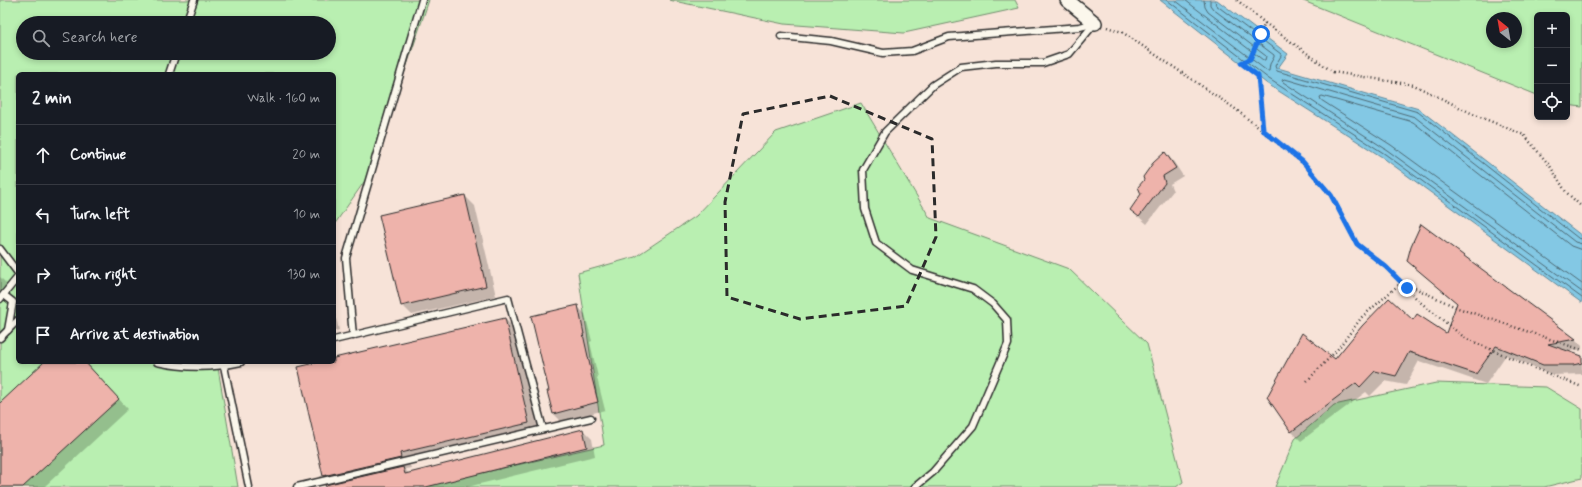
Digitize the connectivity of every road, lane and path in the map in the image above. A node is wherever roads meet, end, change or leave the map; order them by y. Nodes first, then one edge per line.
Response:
1 (194, 0) edge
2 (422, 0) edge
3 (1067, 0) edge
4 (1236, 0) edge
5 (188, 16) edge
6 (1095, 23) junction
7 (1265, 23) junction
8 (781, 36) dead end
9 (174, 60) edge
10 (170, 72) edge
11 (1263, 130) junction
12 (1582, 207) edge
13 (0, 249) edge
14 (16, 270) edge
15 (16, 280) edge
16 (1402, 282) junction
17 (2, 297) edge
18 (16, 322) edge
19 (8, 330) junction
20 (353, 336) junction
21 (0, 338) edge
22 (336, 340) edge
23 (1582, 350) edge
24 (166, 364) edge
25 (232, 364) edge
26 (224, 366) junction
27 (1307, 381) dead end
28 (1582, 387) edge
29 (591, 418) dead end
30 (543, 429) junction
31 (249, 487) edge
32 (297, 487) edge
33 (915, 487) edge

1 - 5 lane
2 - 20 lane
3 - 6 street
4 - 7 path
6 - 8 lane
6 - 11 path
6 - 33 lane
7 - 11 path
7 - 12 path
9 - 10 lane
11 - 16 path
13 - 14 lane
15 - 17 lane
16 - 23 path
16 - 27 path
16 - 28 path
17 - 19 lane
18 - 19 lane
19 - 21 lane
20 - 22 lane
20 - 30 lane
24 - 26 lane
25 - 26 lane
26 - 31 lane
29 - 30 lane
30 - 32 lane

